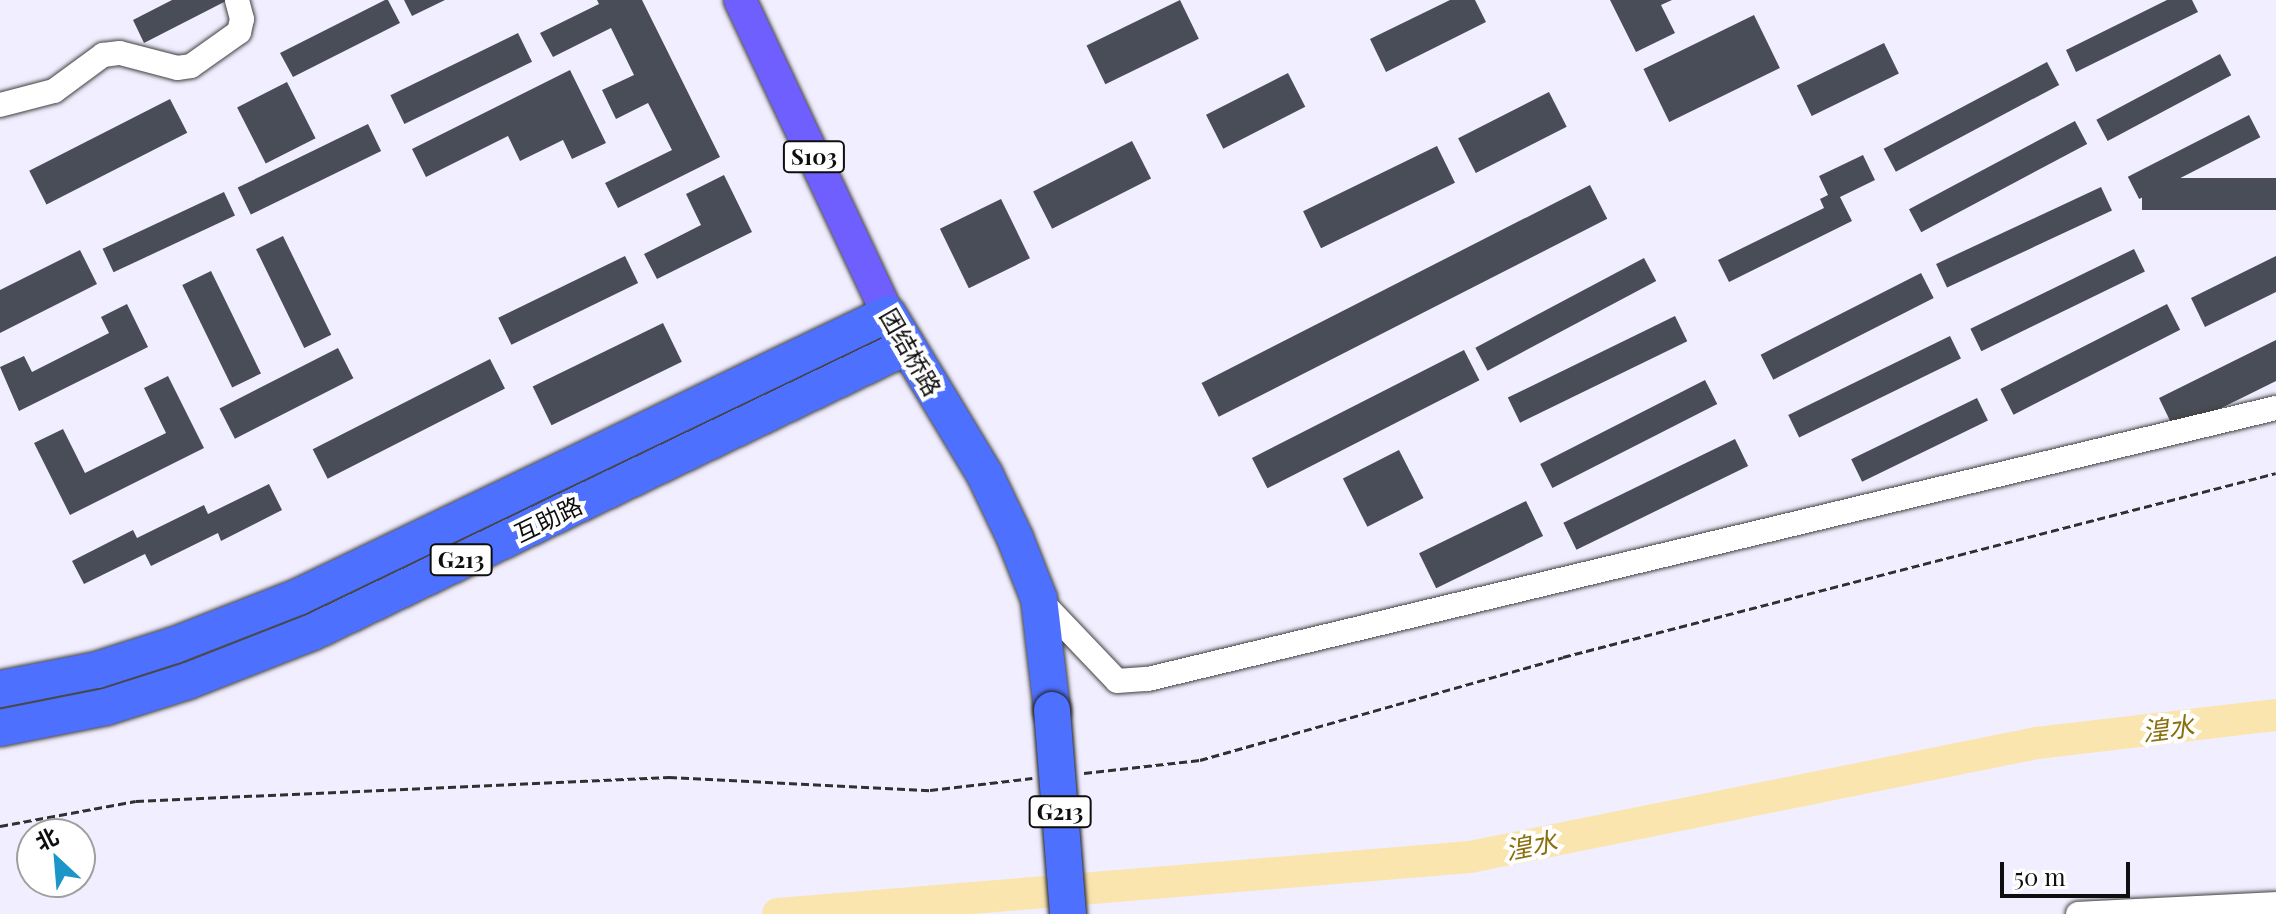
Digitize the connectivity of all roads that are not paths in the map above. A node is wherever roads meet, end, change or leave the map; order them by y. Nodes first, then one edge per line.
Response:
1 (237, 0) edge
2 (740, 0) edge
3 (0, 105) edge
4 (888, 314) junction
5 (906, 347) junction
6 (2276, 408) edge
7 (1039, 599) junction
8 (0, 689) edge
9 (0, 728) edge
10 (2276, 904) edge
11 (1068, 914) edge
12 (2078, 914) edge

1 - 3 street
2 - 4 main road, 团结桥路 / S103
4 - 5 highway, 团结桥路 / G213
4 - 8 highway, 互助路 / G213
5 - 7 highway, 团结桥路 / G213
5 - 9 highway, 互助路 / G213
6 - 7 street
7 - 11 highway, 团结桥路 / G213, bridge
10 - 12 street

